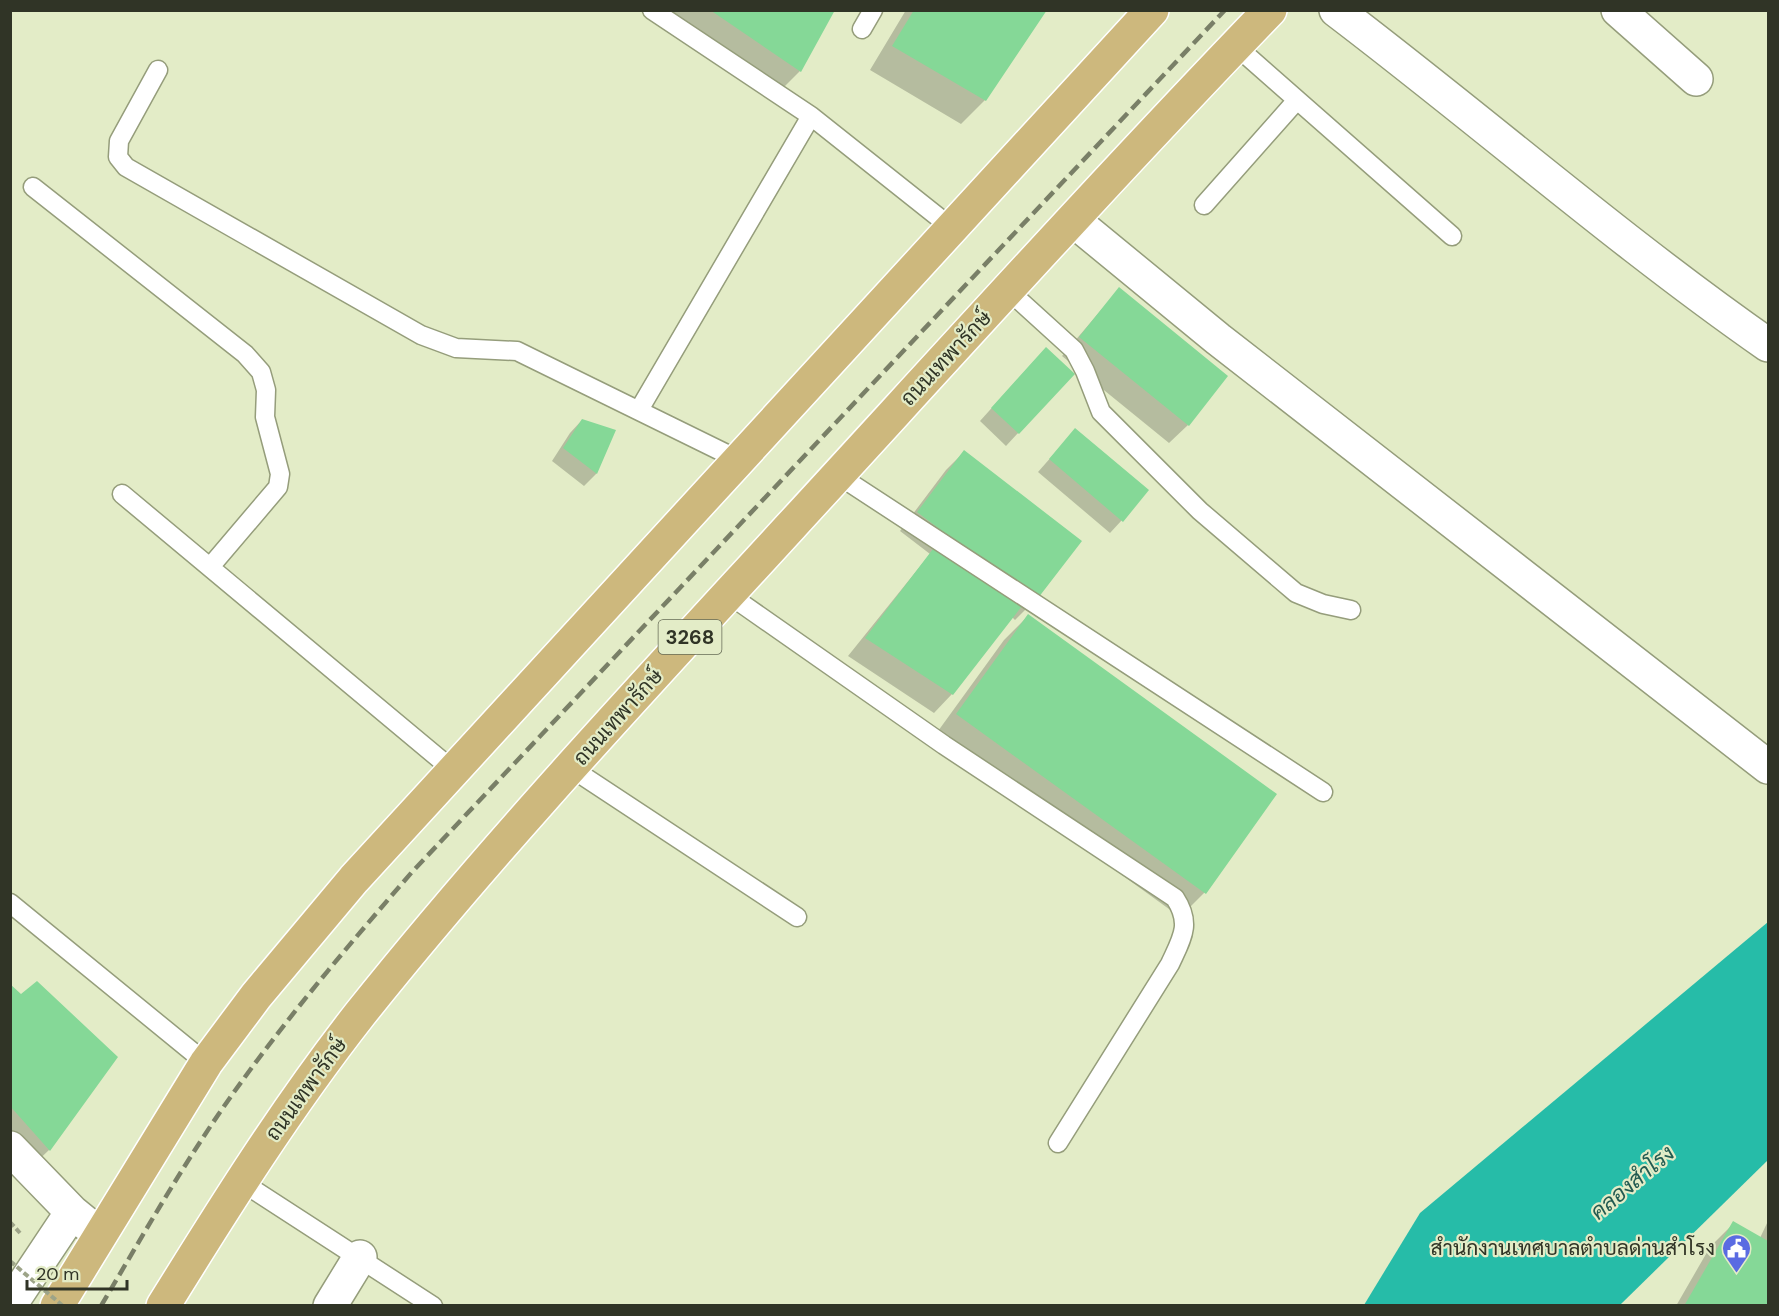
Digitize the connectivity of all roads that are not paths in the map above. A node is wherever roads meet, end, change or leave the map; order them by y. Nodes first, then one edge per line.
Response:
1 (652, 10) edge
2 (873, 10) edge
3 (1152, 10) edge
4 (1270, 10) edge
5 (1336, 10) edge
6 (1618, 10) edge
7 (862, 29) dead end
8 (1236, 46) junction
9 (158, 70) dead end
10 (1696, 79) dead end
11 (1297, 100) junction
12 (811, 116) junction
13 (33, 187) dead end
14 (1204, 205) dead end
15 (1073, 220) junction
16 (952, 228) junction
17 (1452, 236) dead end
18 (1009, 291) junction
19 (1768, 345) edge
20 (639, 410) junction
21 (740, 460) junction
22 (838, 475) junction
23 (122, 494) dead end
24 (210, 567) junction
25 (728, 594) junction
26 (1351, 610) dead end
27 (1768, 767) edge
28 (571, 768) junction
29 (454, 771) junction
30 (1323, 792) dead end
31 (10, 903) edge
32 (797, 917) dead end
33 (206, 1063) junction
34 (1058, 1143) dead end
35 (10, 1148) edge
36 (240, 1181) junction
37 (72, 1212) junction
38 (99, 1234) junction
39 (360, 1257) junction
40 (10, 1305) edge
41 (57, 1305) edge
42 (163, 1305) edge
43 (330, 1305) edge
44 (433, 1305) edge

1 - 12 lane
2 - 7 lane
3 - 16 main road
4 - 8 main road, ถนนเทพารักษ์ / 3268
5 - 19 street
6 - 10 street
8 - 11 lane
8 - 15 main road, ถนนเทพารักษ์ / 3268
9 - 20 lane
11 - 14 lane
11 - 17 lane
12 - 16 lane
12 - 20 lane
13 - 24 lane
15 - 18 main road, ถนนเทพารักษ์ / 3268
15 - 27 street
16 - 21 main road
18 - 22 main road, ถนนเทพารักษ์ / 3268
18 - 26 lane
20 - 21 lane
21 - 29 main road
22 - 25 main road, ถนนเทพารักษ์ / 3268
22 - 30 lane
23 - 24 lane
24 - 29 lane
25 - 28 main road, ถนนเทพารักษ์ / 3268
25 - 34 lane
28 - 32 lane
28 - 36 main road, ถนนเทพารักษ์ / 3268
29 - 33 main road
31 - 33 lane
33 - 38 main road
35 - 37 street
36 - 39 lane
36 - 42 main road, ถนนเทพารักษ์ / 3268
37 - 38 street
37 - 40 street
38 - 41 main road
39 - 43 street
39 - 44 lane

